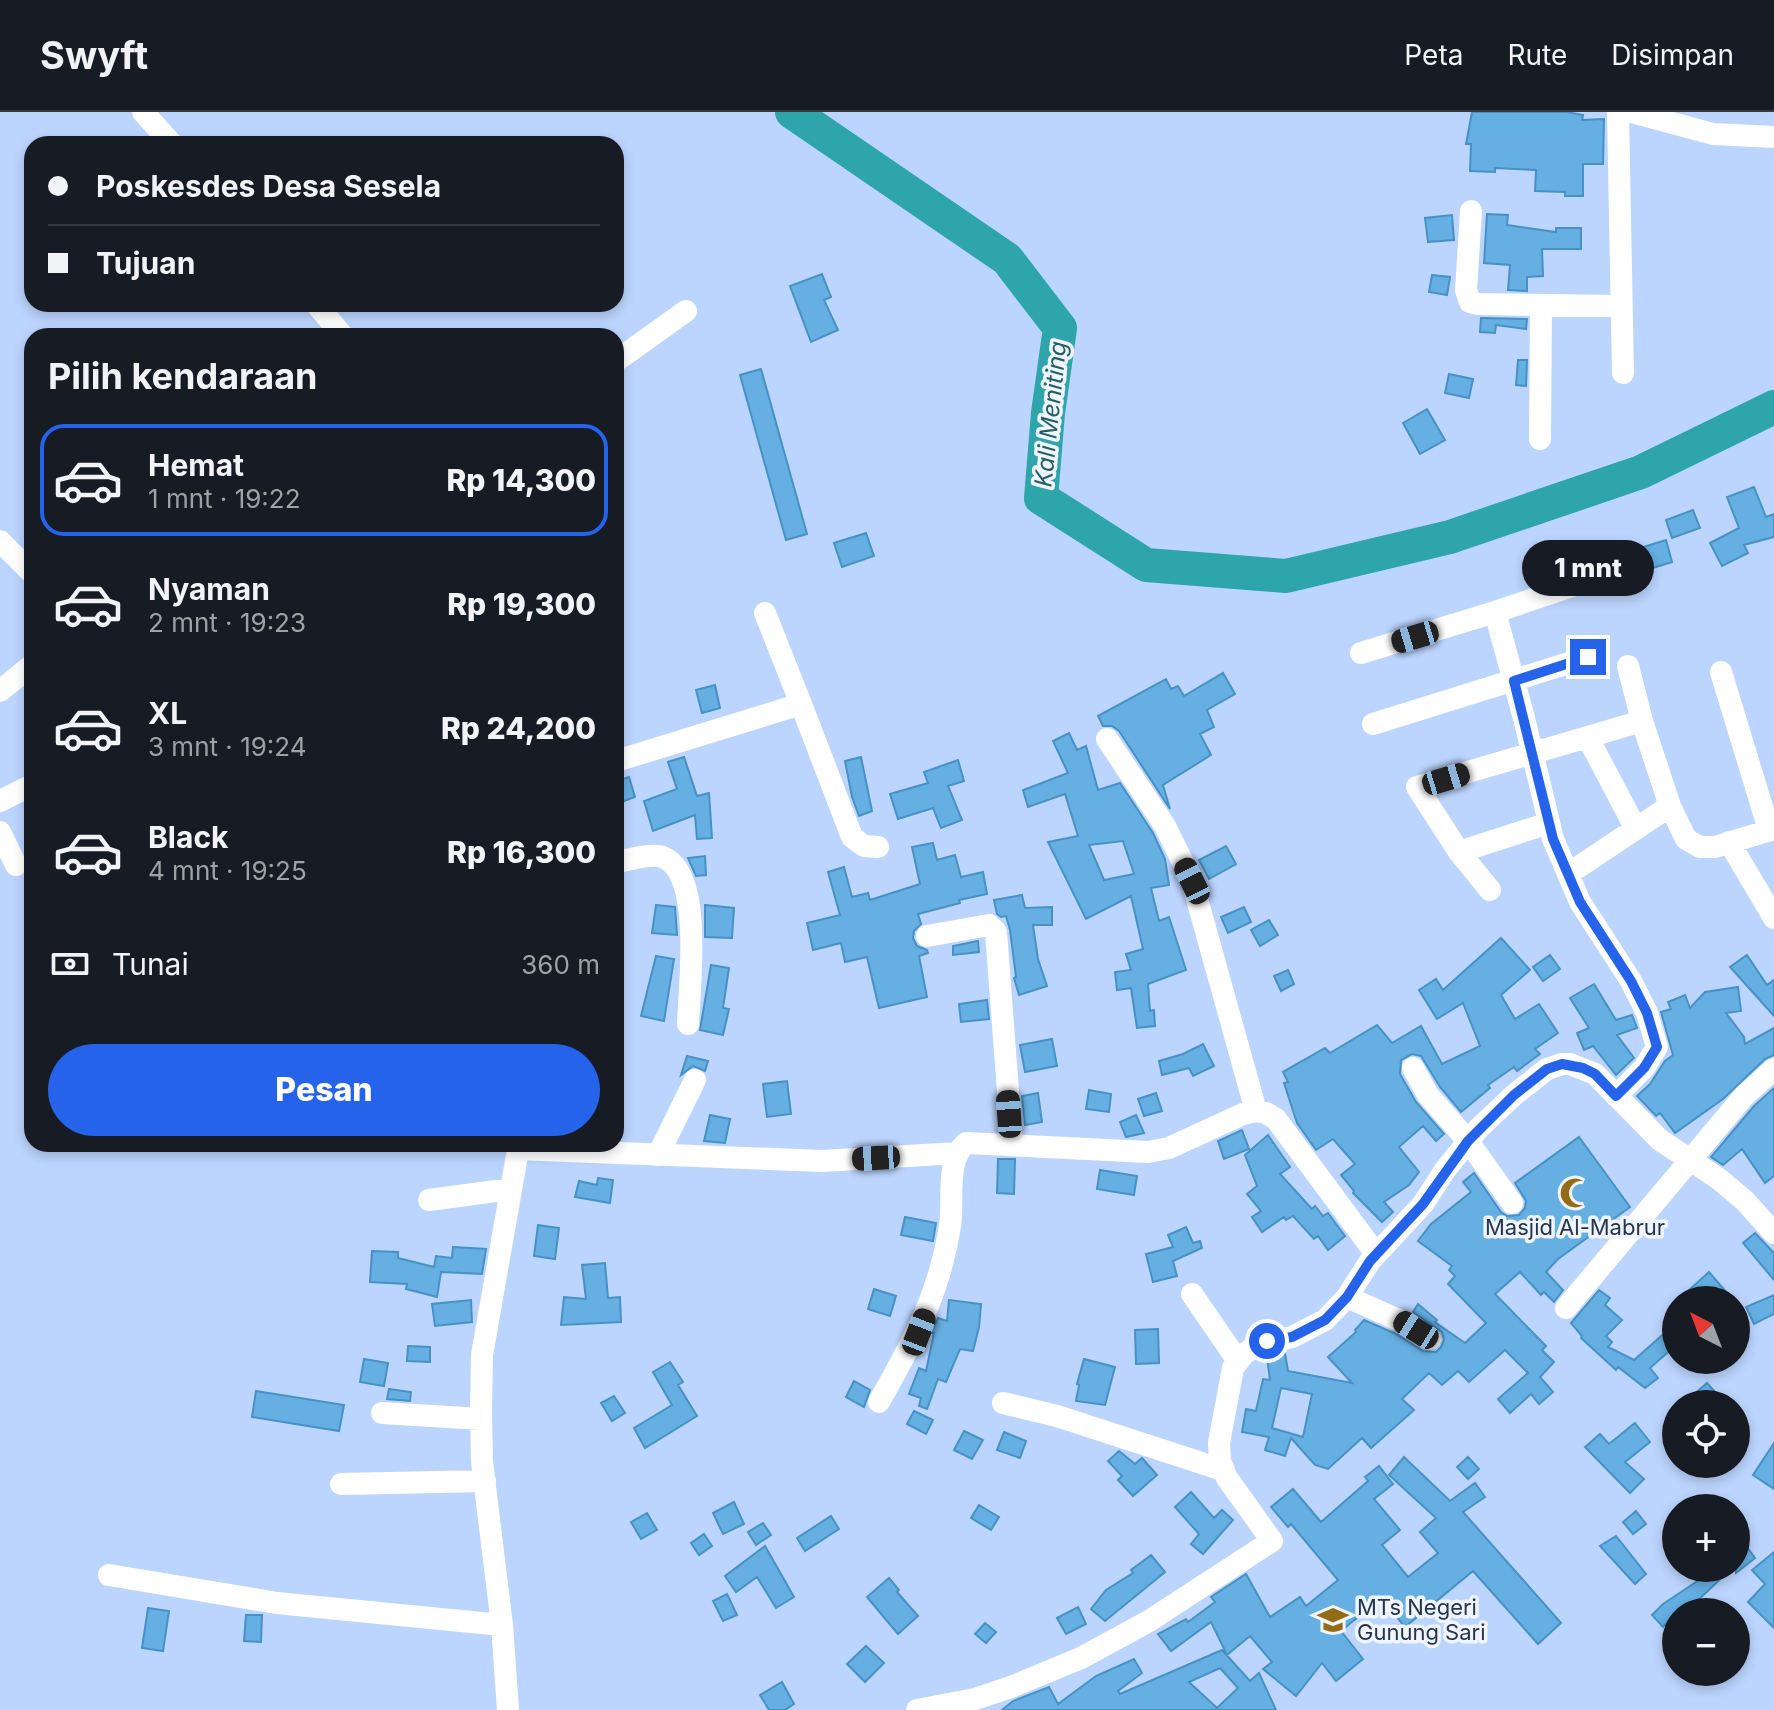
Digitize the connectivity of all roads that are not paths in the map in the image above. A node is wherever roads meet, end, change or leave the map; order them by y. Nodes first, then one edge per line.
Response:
1 (143, 112) edge
2 (1618, 112) edge
3 (1631, 112) edge
4 (1711, 123) edge
5 (165, 136) edge
6 (1774, 137) edge
7 (1471, 211) dead end
8 (1541, 306) junction
9 (1621, 306) junction
10 (686, 311) dead end
11 (323, 312) edge
12 (336, 328) edge
13 (624, 355) edge
14 (1623, 373) dead end
15 (1540, 439) dead end
16 (5, 554) edge
17 (24, 567) edge
18 (1575, 585) dead end
19 (1495, 612) junction
20 (765, 613) dead end
21 (1361, 653) dead end
22 (1588, 657) dead end
23 (1628, 666) dead end
24 (24, 672) edge
25 (1721, 672) dead end
26 (1514, 681) junction
27 (0, 691) edge
28 (801, 704) junction
29 (1642, 721) junction
30 (1373, 724) dead end
31 (1588, 738) junction
32 (1107, 739) dead end
33 (1532, 753) junction
34 (624, 759) edge
35 (24, 789) edge
36 (0, 801) edge
37 (1670, 806) junction
38 (1549, 823) junction
39 (1635, 827) junction
40 (1772, 830) edge
41 (0, 832) edge
42 (1729, 842) junction
43 (878, 847) dead end
44 (1459, 852) junction
45 (624, 861) edge
46 (16, 865) dead end
47 (1568, 874) junction
48 (1490, 890) dead end
49 (1774, 918) edge
50 (927, 936) dead end
51 (688, 1024) dead end
52 (1413, 1068) dead end
53 (1774, 1069) edge
54 (695, 1080) dead end
55 (1616, 1096) junction
56 (1256, 1111) junction
57 (1468, 1141) junction
58 (1012, 1144) junction
59 (518, 1152) edge
60 (612, 1152) edge
61 (958, 1153) junction
62 (658, 1155) junction
63 (1690, 1160) junction
64 (511, 1189) junction
65 (429, 1200) dead end
66 (1512, 1203) dead end
67 (1774, 1233) edge
68 (1376, 1254) junction
69 (1192, 1294) dead end
70 (1347, 1297) junction
71 (1566, 1308) dead end
72 (1430, 1339) dead end
73 (1238, 1361) junction
74 (879, 1402) dead end
75 (1003, 1403) dead end
76 (382, 1413) dead end
77 (481, 1419) junction
78 (1223, 1470) junction
79 (485, 1481) junction
80 (341, 1484) dead end
81 (109, 1575) dead end
82 (502, 1625) junction
83 (508, 1710) edge
84 (917, 1710) edge

1 - 5 street
2 - 9 street
3 - 4 street
4 - 6 street
7 - 8 street
8 - 9 street
8 - 15 street
9 - 14 street
10 - 13 street
11 - 12 street
16 - 17 street
18 - 19 street
19 - 21 street
19 - 26 street
20 - 28 street
22 - 26 street
23 - 29 street
24 - 27 street
25 - 40 street
26 - 30 street
26 - 33 street
28 - 34 street
28 - 43 street
29 - 31 street
29 - 37 street
31 - 33 street
31 - 39 street
32 - 56 street
33 - 38 street
33 - 44 street
35 - 36 street
37 - 39 street
37 - 42 street
38 - 44 street
38 - 47 street
39 - 47 street
40 - 42 street
41 - 46 street
42 - 49 street
44 - 48 street
45 - 51 street
47 - 55 street
50 - 58 street
52 - 57 street
53 - 63 street
54 - 62 street
55 - 57 street
55 - 63 street
56 - 58 street
56 - 68 street
57 - 66 street
57 - 68 street
58 - 61 street
59 - 64 street
60 - 62 street
61 - 62 street
61 - 74 street
63 - 67 street
63 - 71 street
64 - 65 street
64 - 77 street
68 - 70 street
69 - 73 street
70 - 72 street
70 - 73 street
73 - 78 street
75 - 78 street
76 - 77 street
77 - 79 street
78 - 84 street
79 - 80 street
79 - 82 street
81 - 82 street
82 - 83 street

